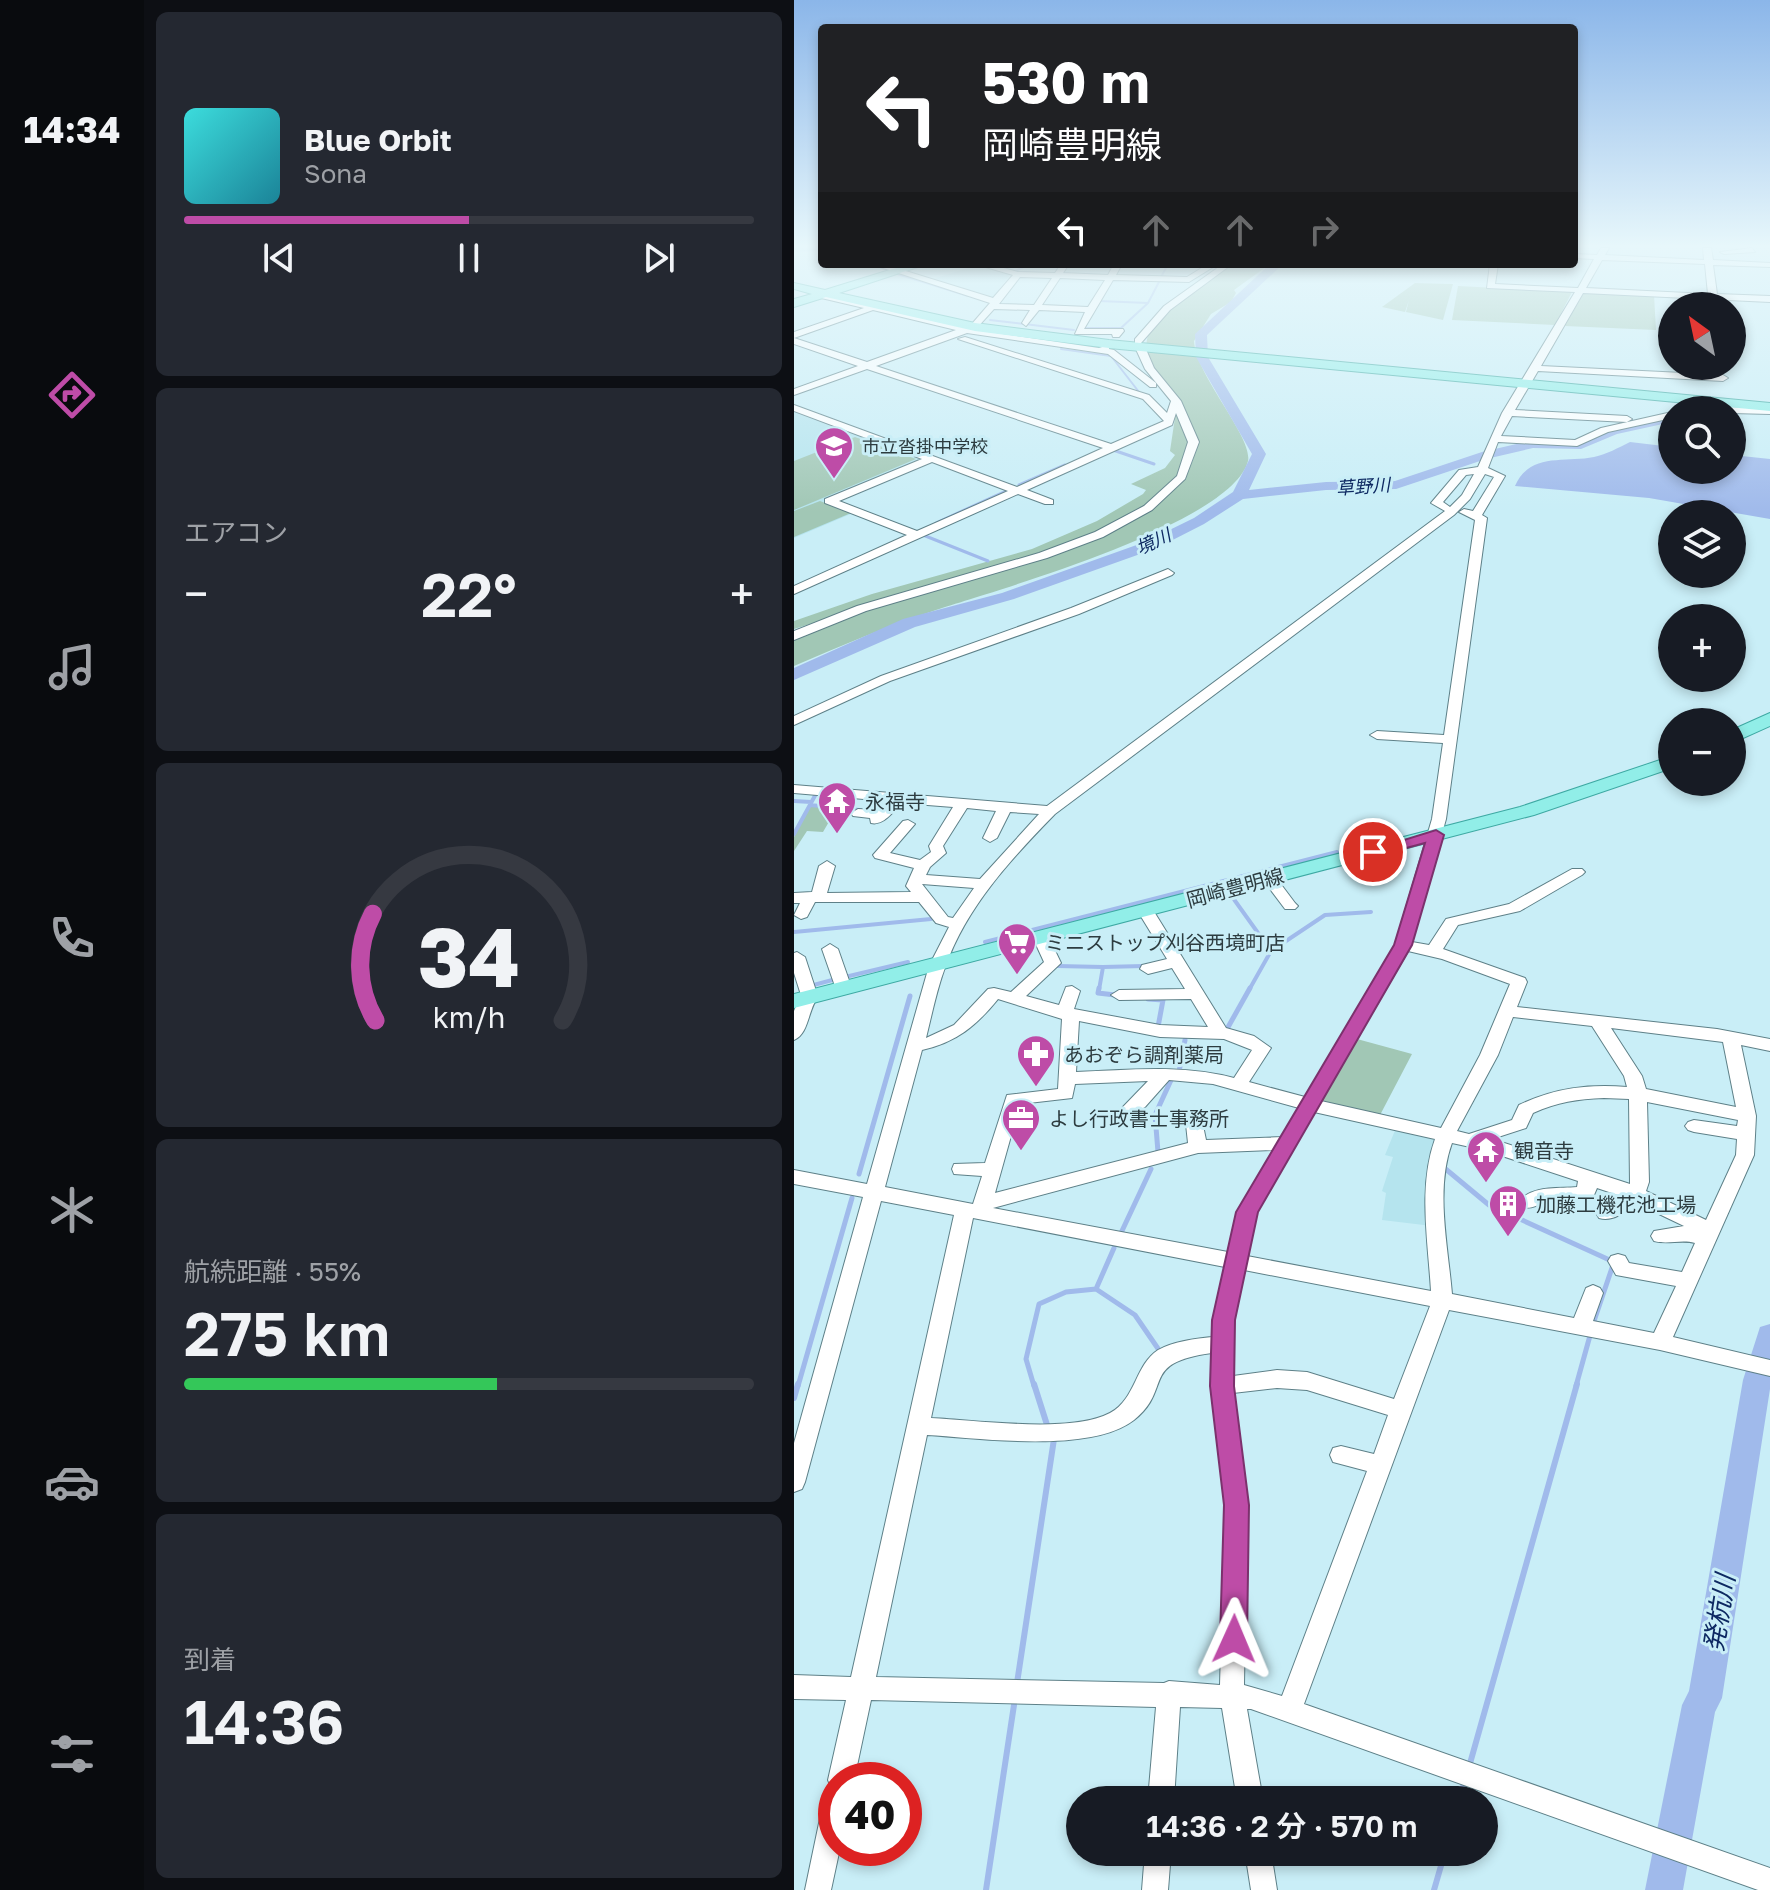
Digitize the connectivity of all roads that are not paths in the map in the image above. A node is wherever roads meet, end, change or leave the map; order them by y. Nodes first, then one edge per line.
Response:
1 (953, 336) joint
2 (1018, 336) edge
3 (1065, 336) edge
4 (1148, 336) edge
5 (1553, 336) edge
6 (794, 342) edge
7 (1143, 344) junction
8 (1060, 345) junction
9 (1038, 362) junction
10 (866, 367) junction
11 (1529, 377) junction
12 (1658, 378) edge
13 (794, 392) edge
14 (1171, 396) junction
15 (1770, 407) edge
16 (794, 408) edge
17 (1746, 409) edge
18 (1507, 413) junction
19 (1746, 416) edge
20 (1658, 418) edge
21 (1770, 418) edge
22 (1169, 421) junction
23 (1644, 421) junction
24 (1493, 443) junction
25 (1110, 449) junction
26 (931, 459) junction
27 (1483, 467) junction
28 (1017, 490) junction
29 (1049, 502) dead end
30 (1442, 505) dead end
31 (917, 535) junction
32 (1168, 573) dead end
33 (794, 590) edge
34 (794, 633) edge
35 (1770, 719) edge
36 (794, 721) edge
37 (1385, 730) dead end
38 (1746, 730) edge
39 (1452, 740) junction
40 (1658, 767) edge
41 (794, 789) edge
42 (899, 797) junction
43 (963, 803) junction
44 (1006, 806) junction
45 (1050, 811) junction
46 (858, 813) dead end
47 (908, 824) dead end
48 (1436, 835) junction
49 (990, 838) dead end
50 (827, 866) dead end
51 (919, 872) junction
52 (1577, 872) dead end
53 (1269, 878) junction
54 (982, 884) junction
55 (815, 896) junction
56 (922, 897) junction
57 (794, 898) edge
58 (1290, 906) dead end
59 (1145, 910) junction
60 (801, 914) dead end
61 (957, 924) junction
62 (1041, 938) junction
63 (1403, 945) junction
64 (830, 949) dead end
65 (1434, 950) junction
66 (797, 957) dead end
67 (1177, 961) junction
68 (937, 966) junction
69 (1148, 969) dead end
70 (844, 989) junction
71 (1072, 991) dead end
72 (1197, 994) junction
73 (1014, 998) junction
74 (804, 999) edge
75 (1509, 1011) junction
76 (1068, 1015) junction
77 (1123, 1022) junction
78 (1598, 1022) junction
79 (1219, 1031) junction
80 (794, 1034) edge
81 (1731, 1038) junction
82 (1770, 1045) edge
83 (913, 1046) junction
84 (1166, 1074) junction
85 (1067, 1078) junction
86 (1239, 1084) junction
87 (1638, 1094) junction
88 (1310, 1105) junction
89 (1128, 1111) dead end
90 (1194, 1115) dead end
91 (1747, 1125) junction
92 (1694, 1126) dead end
93 (1445, 1136) junction
94 (1470, 1140) junction
95 (1287, 1143) junction
96 (1198, 1147) junction
97 (961, 1169) dead end
98 (994, 1170) junction
99 (794, 1177) edge
100 (1588, 1177) junction
101 (877, 1192) junction
102 (1633, 1193) junction
103 (1528, 1202) dead end
104 (976, 1208) junction
105 (1606, 1213) dead end
106 (1710, 1235) junction
107 (1661, 1236) dead end
108 (1618, 1261) dead end
109 (1235, 1263) junction
110 (1688, 1280) junction
111 (1593, 1293) dead end
112 (1442, 1300) junction
113 (1581, 1328) junction
114 (1660, 1342) junction
115 (1221, 1344) junction
116 (1770, 1368) edge
117 (1222, 1386) junction
118 (1401, 1410) junction
119 (917, 1426) junction
120 (1341, 1455) dead end
121 (1381, 1465) junction
122 (794, 1482) edge
123 (794, 1687) edge
124 (861, 1689) junction
125 (1169, 1693) junction
126 (1232, 1694) junction
127 (1289, 1710) junction
128 (845, 1762) edge
129 (1162, 1786) edge
130 (1248, 1786) edge
131 (823, 1866) edge
132 (1157, 1866) edge
133 (1260, 1866) edge
134 (1770, 1881) edge
135 (818, 1890) edge
136 (1155, 1890) edge
137 (1264, 1890) edge

1 - 9 street
1 - 10 street
2 - 8 street
3 - 7 main road
4 - 7 street
5 - 11 street
6 - 10 street
7 - 11 main road
7 - 14 street
8 - 9 street
8 - 14 street
9 - 22 street
10 - 13 street
10 - 25 street
11 - 12 street
11 - 15 main road
11 - 18 street
14 - 22 street
14 - 34 street
15 - 17 street
16 - 26 street
18 - 23 street
18 - 24 street
19 - 21 street
20 - 23 street
22 - 25 street
23 - 24 street
24 - 27 street
25 - 28 street
26 - 28 street
26 - 31 street
27 - 30 street
27 - 39 street
27 - 45 street
28 - 29 street
28 - 31 street
31 - 33 street
32 - 36 street
35 - 38 main road
37 - 39 street
39 - 48 street
40 - 48 main road, 岡崎豊明線
41 - 42 street
42 - 43 street
42 - 46 street
43 - 44 street
43 - 51 street
44 - 45 street
44 - 49 street
45 - 54 street
47 - 51 street
48 - 53 main road, 岡崎豊明線
48 - 63 street
50 - 55 street
51 - 54 street
51 - 56 street
52 - 65 street
53 - 58 street
53 - 59 main road, 岡崎豊明線
54 - 61 street
55 - 56 street
55 - 57 street
55 - 60 street
56 - 61 street
59 - 62 main road, 岡崎豊明線
59 - 67 street
61 - 68 street
62 - 68 main road, 岡崎豊明線
62 - 73 street
63 - 65 street
63 - 88 street
64 - 70 street
65 - 75 street
66 - 74 street
67 - 69 street
67 - 72 street
68 - 70 main road, 岡崎豊明線
68 - 83 street
70 - 74 main road, 岡崎豊明線
71 - 76 street
72 - 77 street
72 - 79 street
73 - 76 street
73 - 83 street
74 - 80 street
75 - 78 street
75 - 93 street
76 - 77 street
76 - 85 street
77 - 79 street
78 - 81 street
78 - 87 street
79 - 86 street
81 - 82 street
81 - 91 street
83 - 101 street
84 - 85 street
84 - 86 street
84 - 89 street
85 - 98 street
86 - 88 street
87 - 91 street
87 - 94 street
87 - 102 street
88 - 93 street
88 - 95 street
90 - 96 street
91 - 92 street
91 - 106 street
93 - 94 street
93 - 112 street
94 - 100 street
95 - 96 street
95 - 109 street
96 - 104 street
97 - 98 street
98 - 104 street
99 - 101 street
100 - 102 street
100 - 103 street
101 - 104 street
101 - 122 street
102 - 105 street
102 - 106 street
104 - 109 street
104 - 119 street
106 - 107 street
106 - 110 street
108 - 110 street
109 - 112 street
109 - 115 street
110 - 114 street
111 - 113 street
112 - 113 street
112 - 118 street
113 - 114 street
114 - 116 street
115 - 117 street
115 - 119 street
117 - 118 street
117 - 126 street
118 - 121 street
119 - 124 street
120 - 121 street
121 - 127 street
123 - 124 street
124 - 125 street
124 - 128 street
125 - 126 street
125 - 129 street
126 - 127 street
126 - 130 street
127 - 134 street
131 - 135 street
132 - 136 street
133 - 137 street

